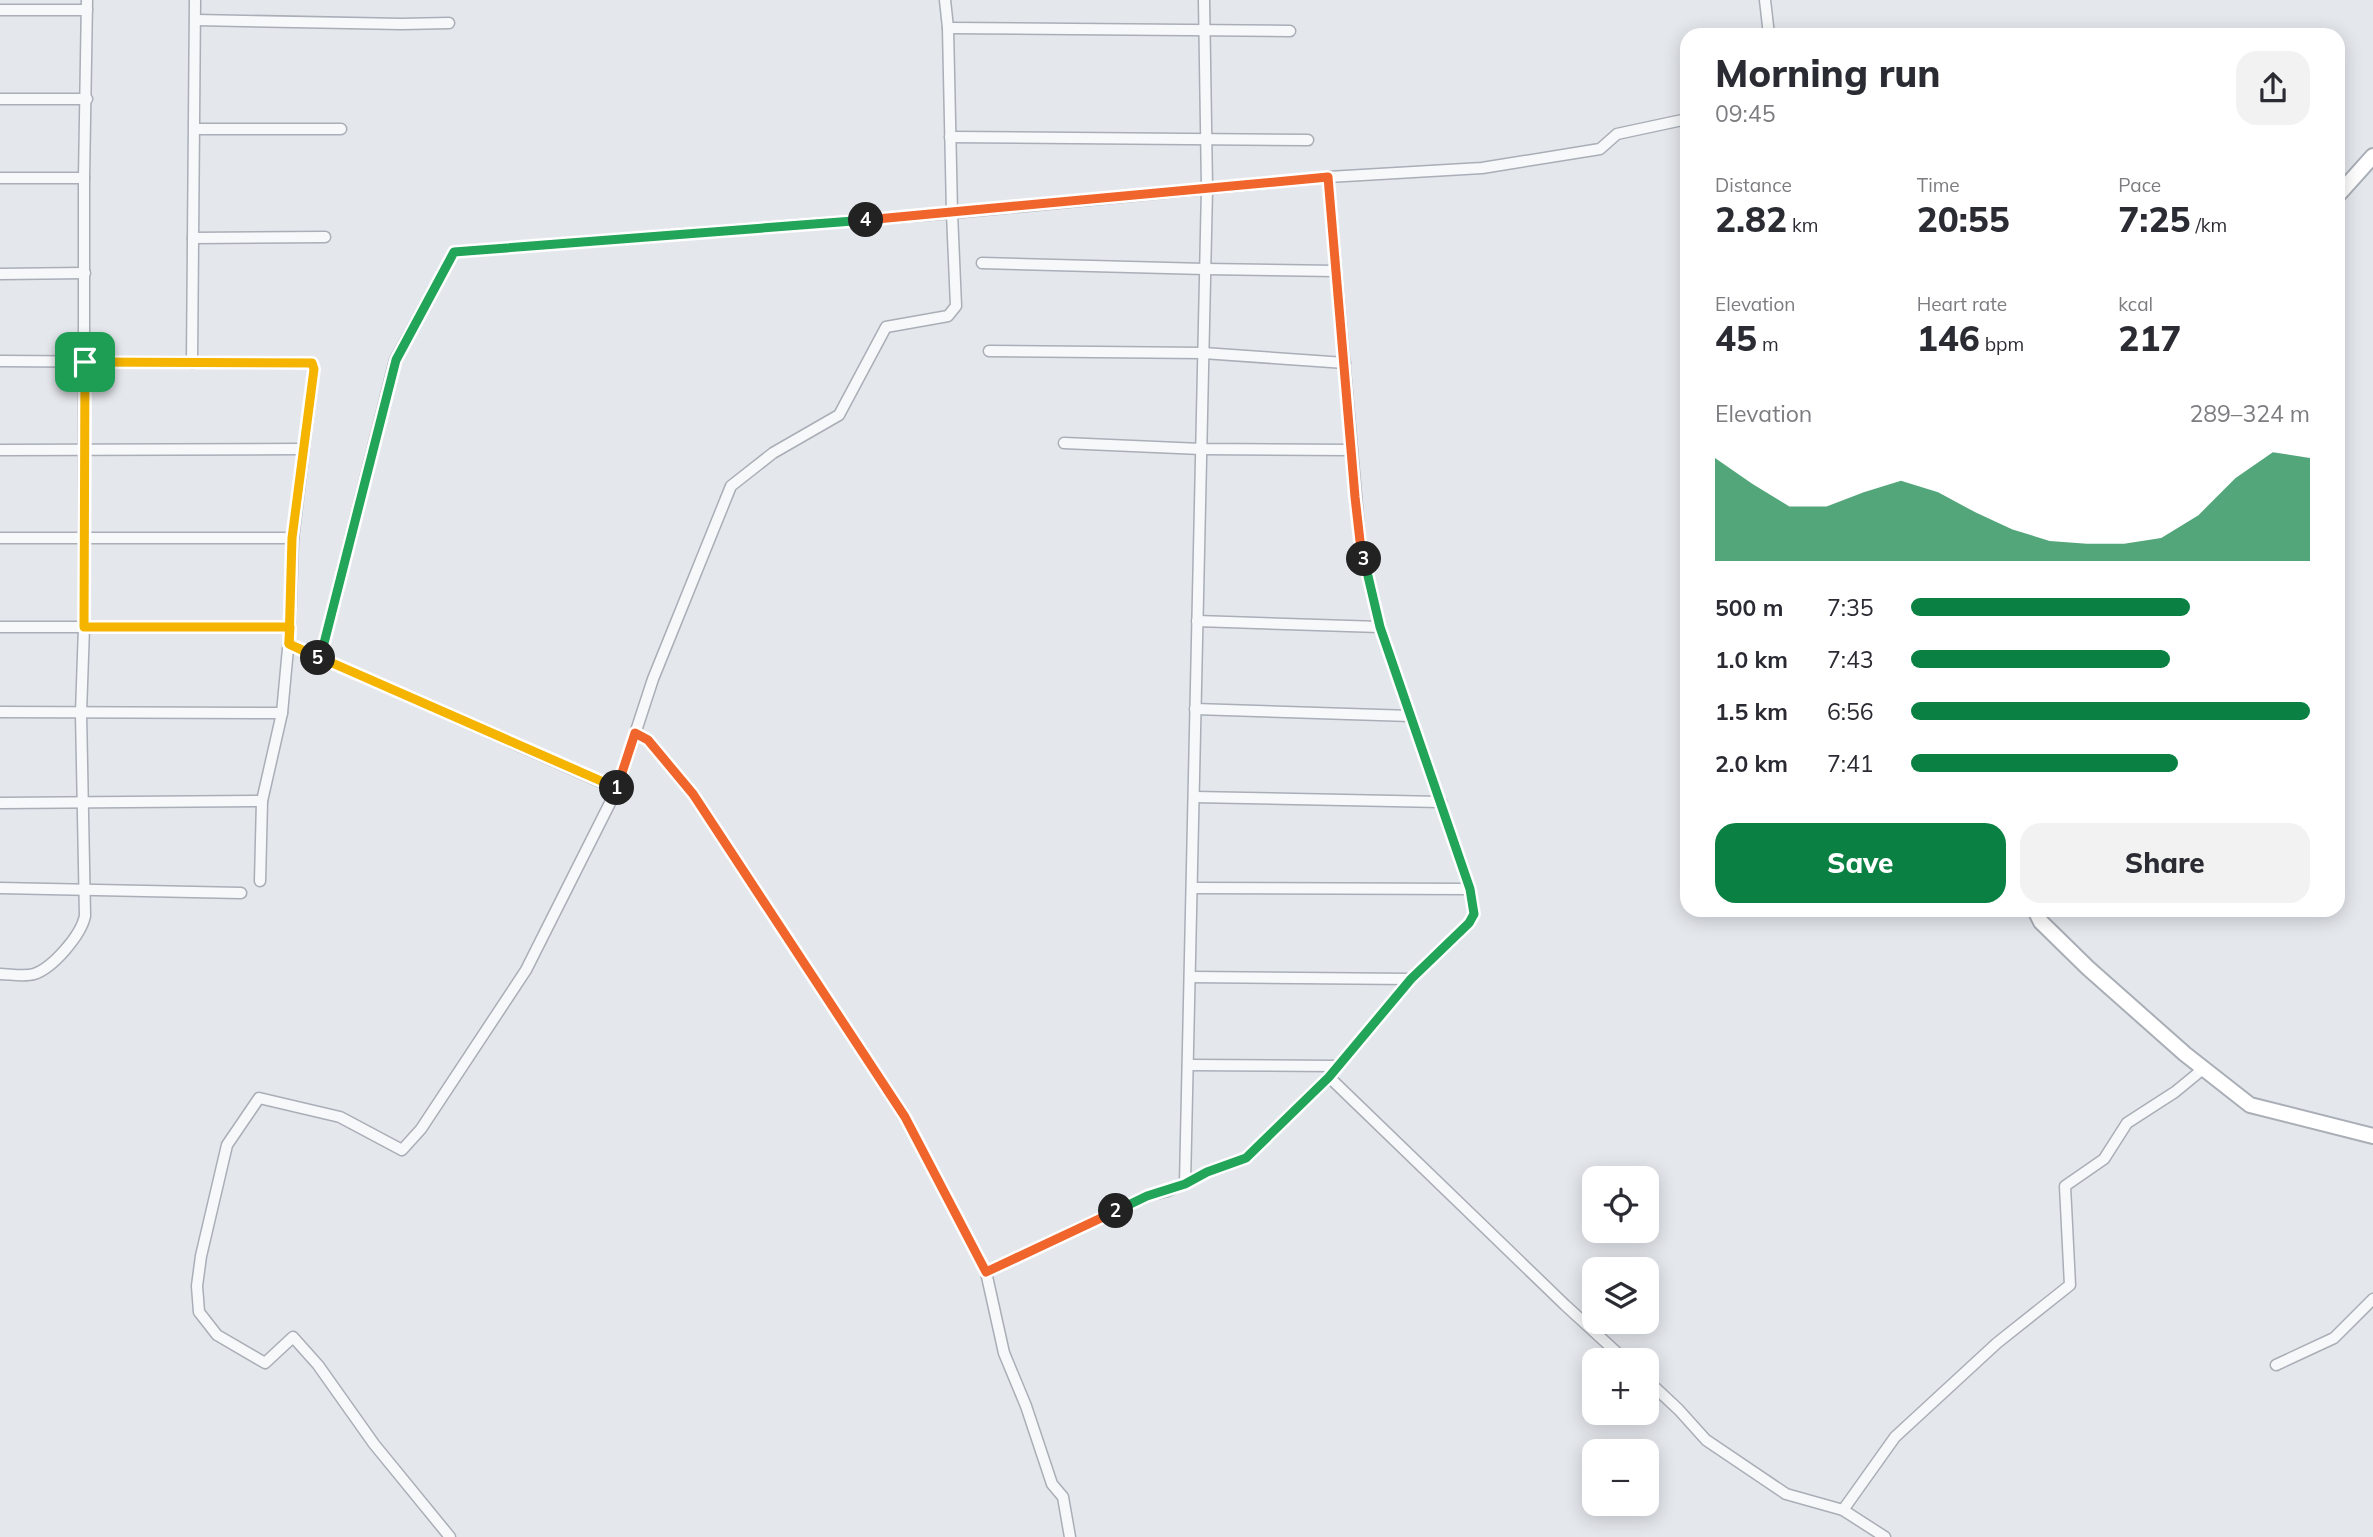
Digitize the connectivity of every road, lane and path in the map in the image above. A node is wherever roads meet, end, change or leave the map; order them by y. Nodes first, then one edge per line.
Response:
1 (195, 0) edge
2 (945, 0) edge
3 (1204, 0) edge
4 (1765, 0) edge
5 (87, 5) edge
6 (0, 10) edge
7 (196, 20) junction
8 (449, 23) dead end
9 (948, 28) junction
10 (1768, 28) edge
11 (1290, 31) dead end
12 (1204, 32) junction
13 (0, 99) edge
14 (87, 99) junction
15 (1680, 120) edge
16 (341, 128) dead end
17 (195, 129) junction
18 (950, 137) junction
19 (1206, 138) junction
20 (1308, 140) dead end
21 (2373, 156) edge
22 (1328, 177) junction
23 (0, 178) edge
24 (84, 178) junction
25 (2345, 187) edge
26 (1207, 188) junction
27 (952, 213) junction
28 (325, 237) dead end
29 (193, 238) junction
30 (982, 263) dead end
31 (1205, 270) junction
32 (1336, 271) junction
33 (85, 273) junction
34 (0, 274) edge
35 (989, 351) dead end
36 (1203, 353) junction
37 (0, 361) edge
38 (85, 362) junction
39 (192, 363) junction
40 (1345, 363) junction
41 (1064, 443) dead end
42 (304, 449) junction
43 (1201, 449) junction
44 (0, 450) edge
45 (1351, 450) junction
46 (85, 451) junction
47 (0, 538) edge
48 (292, 538) junction
49 (83, 539) junction
50 (1197, 621) junction
51 (0, 627) edge
52 (84, 627) junction
53 (290, 627) junction
54 (1380, 627) junction
55 (289, 644) junction
56 (320, 659) junction
57 (1195, 709) junction
58 (0, 712) edge
59 (81, 713) junction
60 (282, 713) junction
61 (1411, 716) junction
62 (635, 733) junction
63 (617, 789) junction
64 (1194, 797) junction
65 (262, 801) junction
66 (83, 802) junction
67 (1441, 802) junction
68 (0, 803) edge
69 (260, 881) dead end
70 (0, 888) edge
71 (1192, 888) junction
72 (85, 889) junction
73 (1470, 889) junction
74 (241, 893) dead end
75 (2038, 917) edge
76 (0, 974) edge
77 (1190, 977) junction
78 (1411, 979) junction
79 (1188, 1065) junction
80 (1337, 1066) junction
81 (2203, 1069) junction
82 (1329, 1077) junction
83 (2373, 1136) edge
84 (1185, 1184) junction
85 (986, 1272) junction
86 (2373, 1299) edge
87 (1612, 1348) edge
88 (2276, 1365) dead end
89 (1659, 1391) edge
90 (1843, 1510) junction
91 (450, 1537) edge
92 (1070, 1537) edge
93 (1885, 1537) edge

1 - 7 street
2 - 9 street
3 - 12 street
4 - 10 street
5 - 6 street
5 - 14 street
7 - 8 street
7 - 17 street
9 - 12 street
9 - 18 street
11 - 12 street
12 - 19 street
13 - 14 street
14 - 24 street
15 - 22 street
16 - 17 street
17 - 29 street
18 - 19 street
18 - 27 street
19 - 20 street
19 - 26 street
21 - 25 street
22 - 26 street
22 - 32 street
23 - 24 street
24 - 33 street
26 - 27 street
26 - 31 street
27 - 56 street
27 - 62 street
28 - 29 street
29 - 39 street
30 - 31 street
31 - 32 street
31 - 36 street
32 - 40 street
33 - 34 street
33 - 38 street
35 - 36 street
36 - 40 street
36 - 43 street
37 - 38 street
38 - 39 street
38 - 46 street
39 - 42 street
40 - 45 street
41 - 43 street
42 - 46 street
42 - 48 street
43 - 45 street
43 - 50 street
44 - 46 street
45 - 54 street
46 - 49 street
47 - 49 street
48 - 49 street
48 - 53 street
49 - 52 street
50 - 54 street
50 - 57 street
51 - 52 street
52 - 53 street
52 - 59 street
53 - 55 street
54 - 61 street
55 - 56 street
55 - 60 street
56 - 63 street
57 - 61 street
57 - 64 street
58 - 59 street
59 - 60 street
59 - 66 street
60 - 65 street
61 - 67 street
62 - 63 street
62 - 85 street
63 - 91 street
64 - 67 street
64 - 71 street
65 - 66 street
65 - 69 street
66 - 68 street
66 - 72 street
67 - 73 street
70 - 72 street
71 - 73 street
71 - 77 street
72 - 74 street
72 - 76 street
73 - 78 street
75 - 81 street
77 - 78 street
77 - 79 street
78 - 80 street
79 - 80 street
79 - 84 street
80 - 82 street
81 - 83 street
81 - 90 street
82 - 84 street
82 - 87 street
84 - 85 street
85 - 92 street
86 - 88 street
89 - 90 street
90 - 93 street

